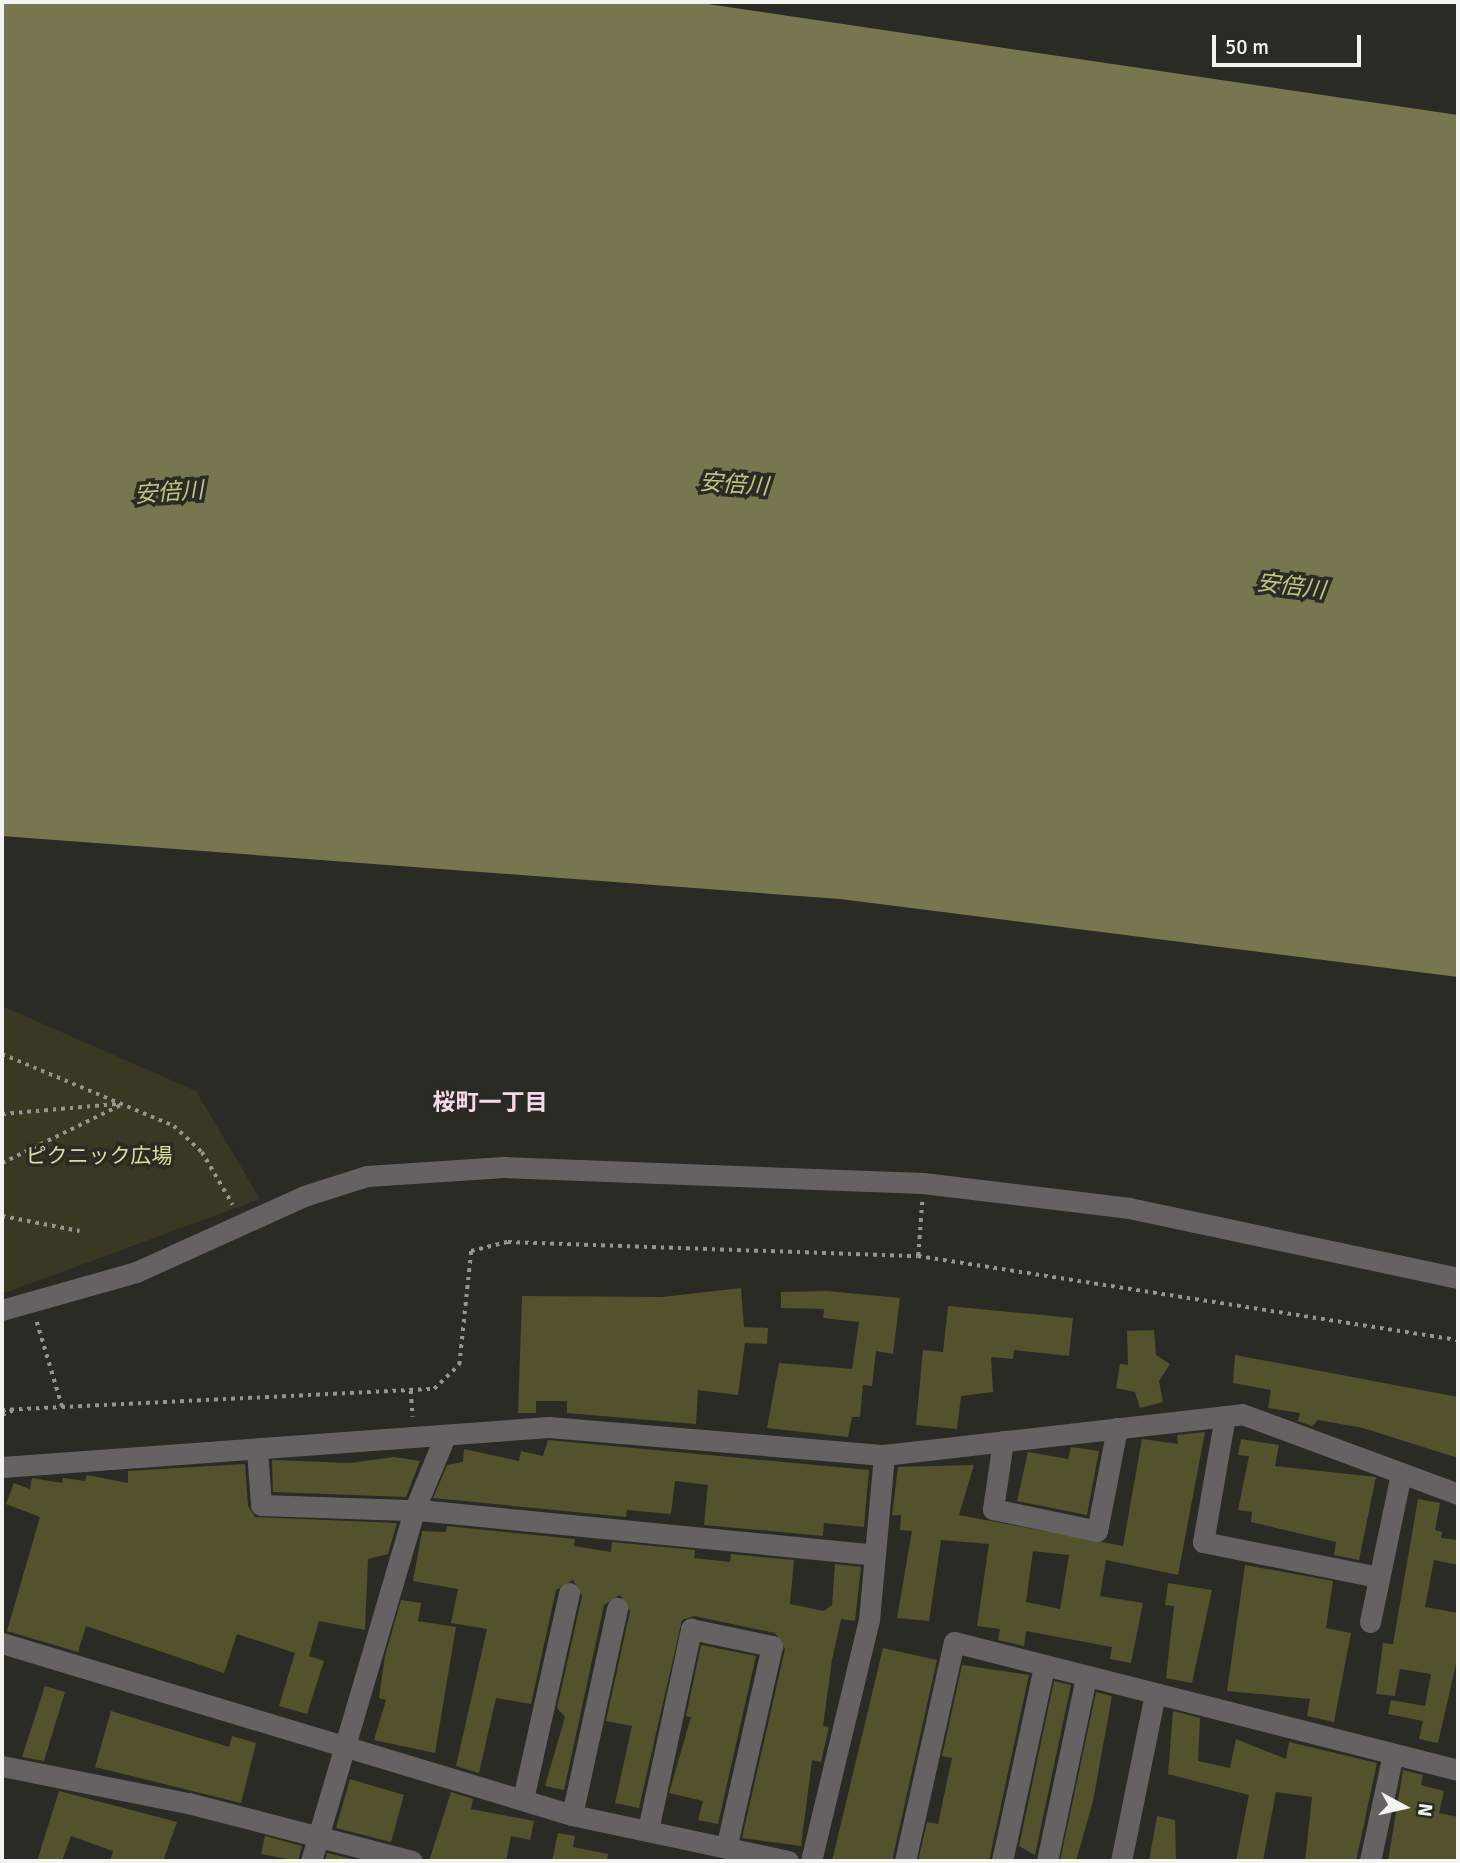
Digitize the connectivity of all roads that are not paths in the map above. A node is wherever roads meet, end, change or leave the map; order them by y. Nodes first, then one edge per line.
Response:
1 (1458, 1278) edge
2 (2, 1310) edge
3 (1225, 1416) junction
4 (1116, 1428) junction
5 (445, 1436) junction
6 (1003, 1441) junction
7 (257, 1450) junction
8 (884, 1455) junction
9 (3, 1472) edge
10 (1401, 1473) junction
11 (1458, 1494) edge
12 (414, 1511) junction
13 (875, 1555) junction
14 (1378, 1577) junction
15 (569, 1593) dead end
16 (617, 1608) dead end
17 (1370, 1622) dead end
18 (2, 1643) edge
19 (1045, 1666) junction
20 (1086, 1676) junction
21 (1155, 1695) junction
22 (345, 1745) junction
23 (1393, 1754) junction
24 (2, 1766) edge
25 (1458, 1770) edge
26 (523, 1799) junction
27 (572, 1815) junction
28 (648, 1830) junction
29 (318, 1837) junction
30 (726, 1848) junction
31 (311, 1861) edge
32 (412, 1861) edge
33 (788, 1861) edge
34 (811, 1861) edge
35 (905, 1861) edge
36 (1002, 1861) edge
37 (1046, 1861) edge
38 (1121, 1861) edge
39 (1370, 1861) edge

1 - 2 street
3 - 4 street
3 - 10 street
3 - 14 street
4 - 6 street
4 - 6 street
5 - 7 street
5 - 8 street
5 - 12 street
6 - 8 street
7 - 9 street
7 - 12 street
8 - 13 street
10 - 11 street
10 - 14 street
12 - 13 street
12 - 22 street
13 - 34 street
14 - 17 street
15 - 26 street
16 - 27 street
18 - 22 street
19 - 20 street
19 - 35 street
19 - 36 street
20 - 21 street
20 - 37 street
21 - 23 street
21 - 38 street
22 - 26 street
22 - 29 street
23 - 25 street
23 - 39 street
24 - 29 street
26 - 27 street
27 - 28 street
28 - 30 street
28 - 30 street
29 - 31 street
29 - 32 street
30 - 33 street

